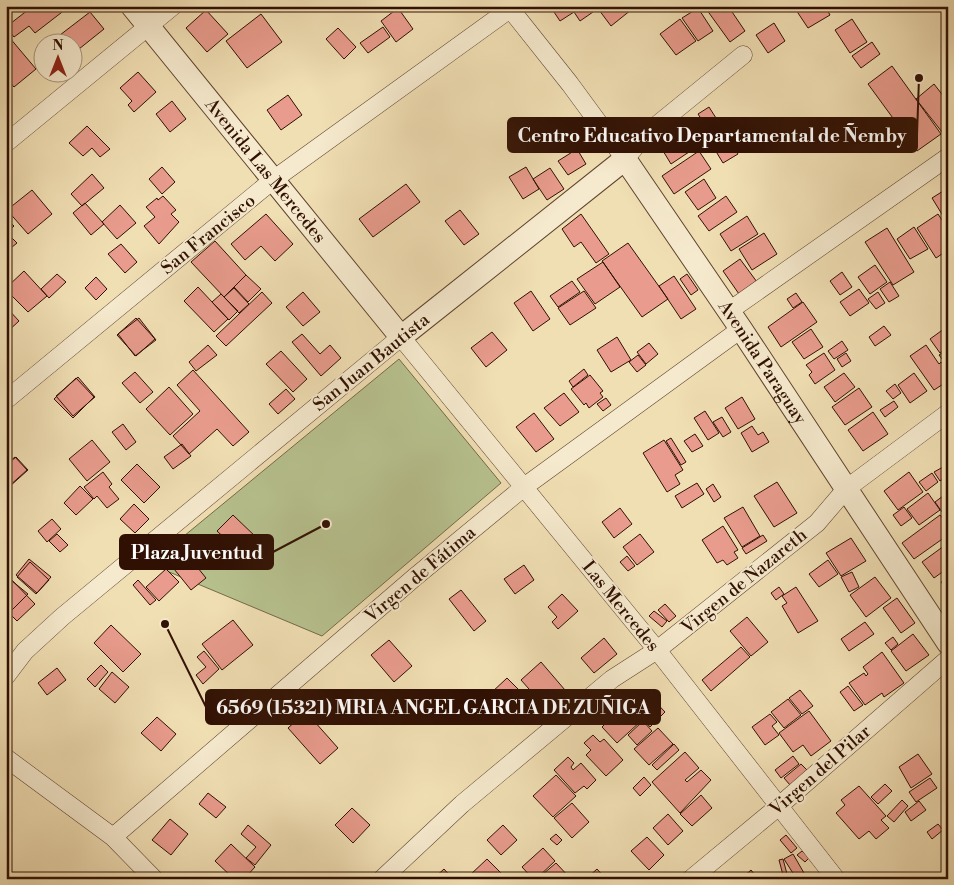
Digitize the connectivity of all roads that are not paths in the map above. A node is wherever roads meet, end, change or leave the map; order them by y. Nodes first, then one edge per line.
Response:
1 (132, 6) edge
2 (173, 6) edge
3 (511, 7) edge
4 (148, 26) junction
5 (743, 55) dead end
6 (6, 143) edge
7 (948, 157) edge
8 (625, 159) junction
9 (273, 180) junction
10 (735, 320) junction
11 (401, 336) junction
12 (6, 400) edge
13 (948, 413) edge
14 (524, 488) junction
15 (846, 489) junction
16 (948, 643) edge
17 (657, 650) junction
18 (948, 659) edge
19 (6, 676) edge
20 (6, 758) edge
21 (780, 806) junction
22 (113, 837) junction
23 (154, 879) edge
24 (382, 879) edge
25 (691, 879) edge
26 (836, 879) edge

1 - 4 street, Avenida Las Mercedes
2 - 4 street
3 - 8 street, Avenida Paraguay
3 - 9 street, San Francisco
4 - 6 street
4 - 9 street, Avenida Las Mercedes
5 - 8 street, San Juan Bautista
7 - 10 street, Virgen de Fátima
8 - 10 street, Avenida Paraguay
8 - 11 street, San Juan Bautista
9 - 11 street, Avenida Las Mercedes
9 - 12 street, San Francisco
10 - 14 street, Virgen de Fátima
10 - 15 street, Avenida Paraguay
11 - 14 street, Las Mercedes
11 - 19 street, San Juan Bautista
13 - 15 street, Virgen de Nazareth
14 - 17 street, Las Mercedes
14 - 22 street, Virgen de Fátima
15 - 16 street, Avenida Paraguay
15 - 17 street, Virgen de Nazareth
17 - 21 street, Las Mercedes
17 - 24 street, Virgen de Nazareth
18 - 21 street, Virgen del Pilar
20 - 22 street
21 - 25 street, Virgen del Pilar
21 - 26 street, Las Mercedes
22 - 23 street

